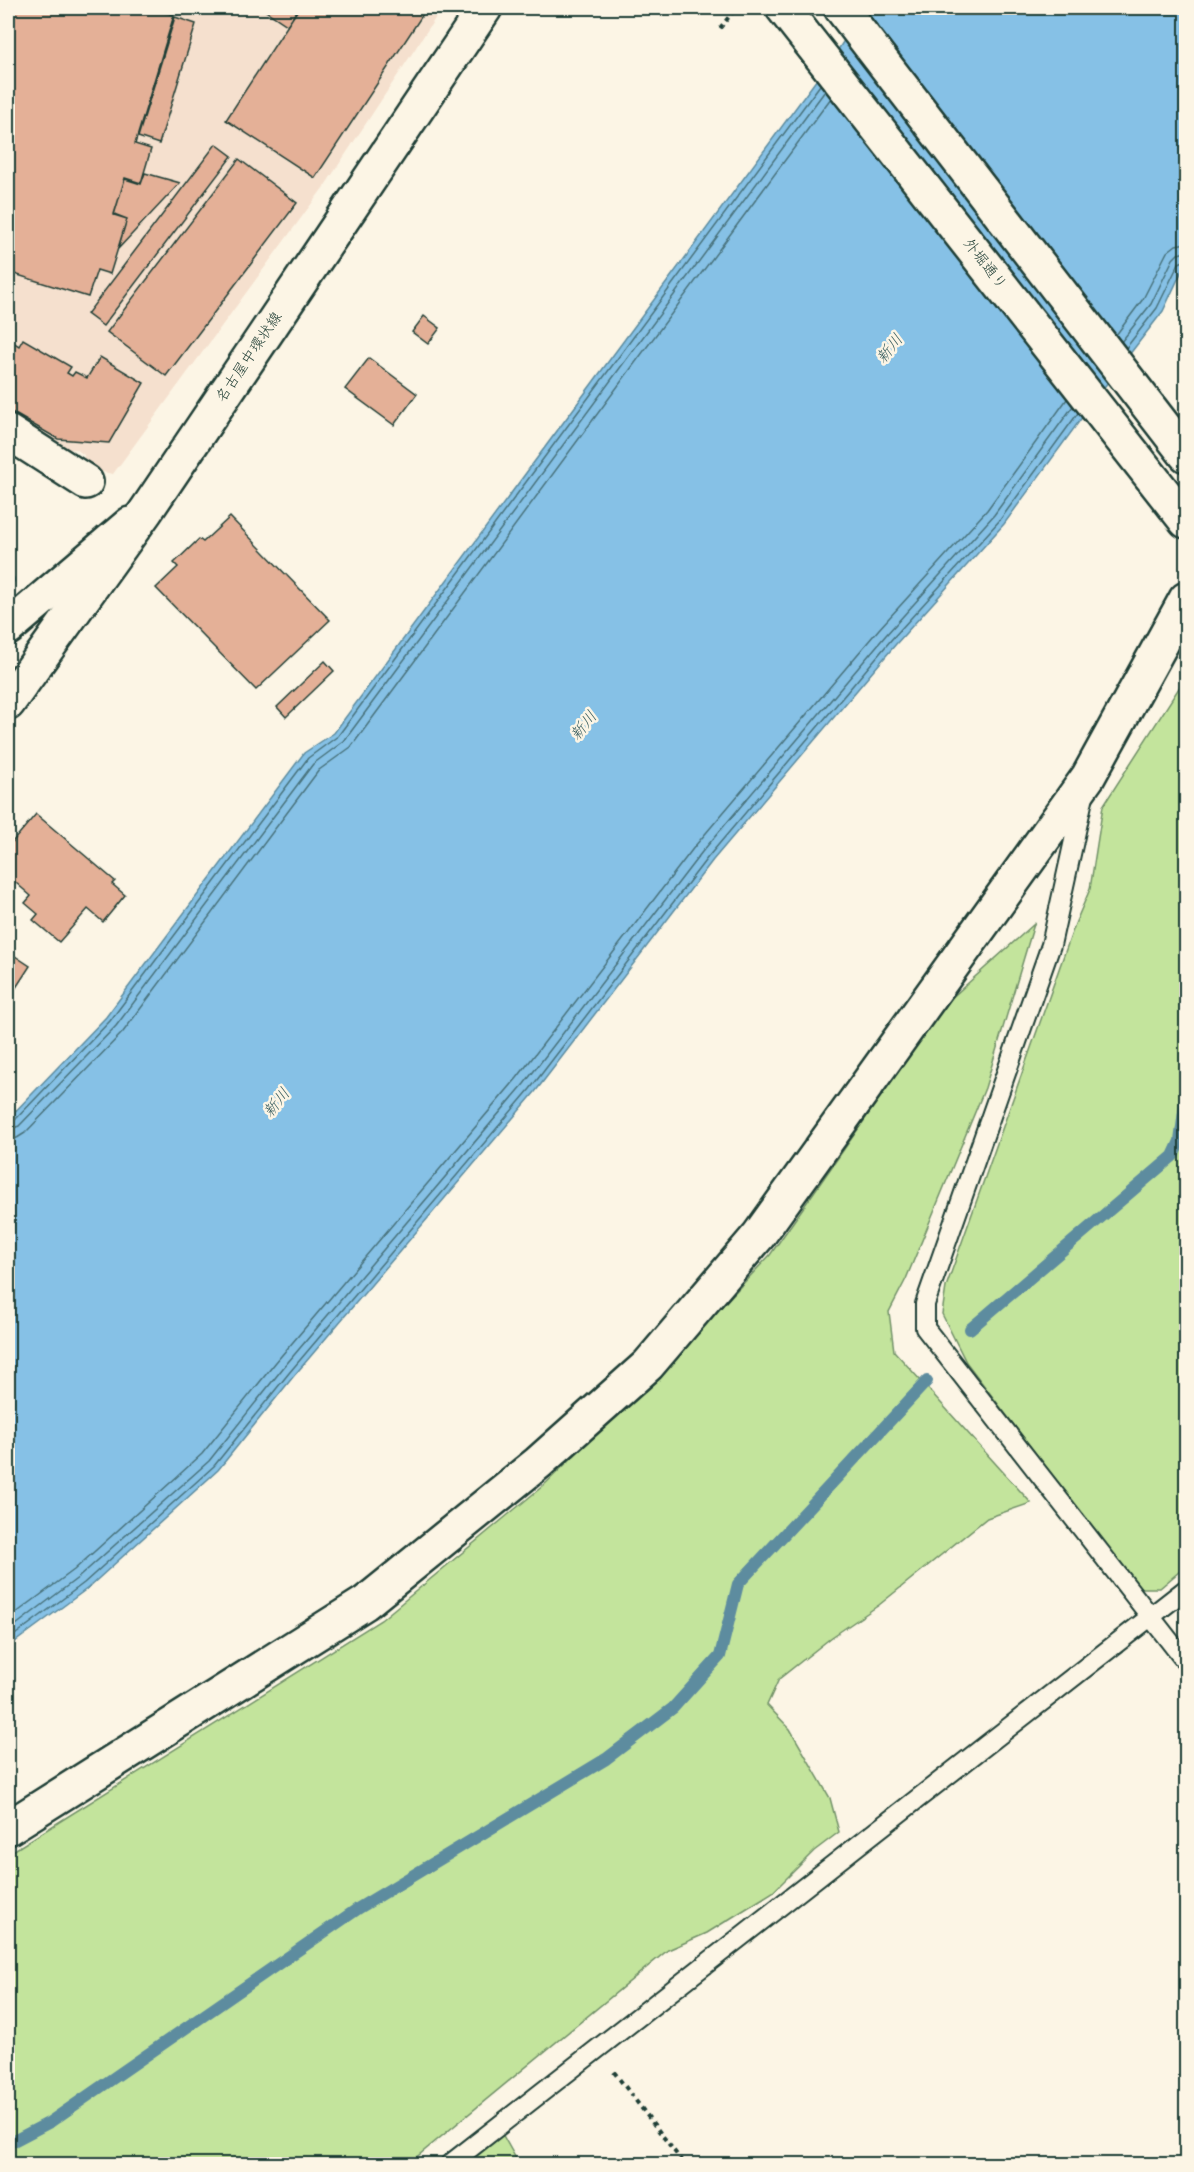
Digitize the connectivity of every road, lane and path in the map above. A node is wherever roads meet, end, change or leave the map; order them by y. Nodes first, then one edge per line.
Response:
1 (485, 8) edge
2 (736, 8) edge
3 (783, 8) edge
4 (841, 8) edge
5 (720, 28) dead end
6 (8, 432) edge
7 (1183, 451) edge
8 (86, 482) dead end
9 (146, 511) junction
10 (1186, 520) edge
11 (1186, 599) edge
12 (8, 628) edge
13 (8, 703) edge
14 (1088, 777) junction
15 (1186, 1589) edge
16 (1151, 1618) junction
17 (1186, 1662) edge
18 (8, 1828) edge
19 (598, 2051) junction
20 (450, 2164) edge
21 (684, 2164) edge

1 - 9 main road, 名古屋中環状線
2 - 5 path
3 - 10 main road, 外堀通り
4 - 7 main road
6 - 8 main road
9 - 12 main road
9 - 13 main road, 名古屋中環状線
11 - 14 main road
14 - 16 lane
14 - 18 main road
15 - 16 lane
16 - 17 lane
16 - 19 lane
19 - 20 lane
19 - 21 path

